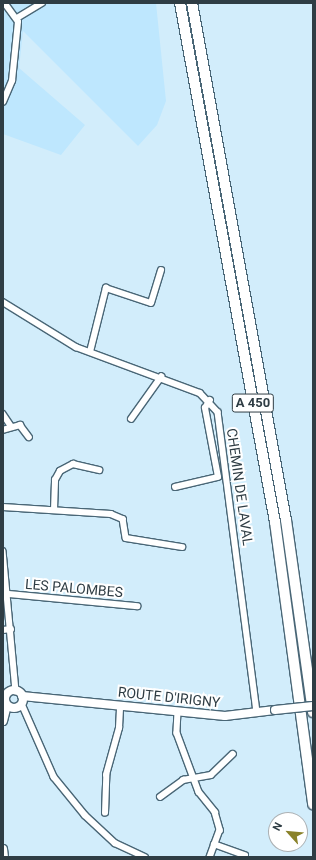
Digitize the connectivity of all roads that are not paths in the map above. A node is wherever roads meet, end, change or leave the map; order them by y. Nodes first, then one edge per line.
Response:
1 (4, 3) edge
2 (42, 3) edge
3 (180, 3) edge
4 (192, 3) edge
5 (17, 18) junction
6 (3, 102) edge
7 (161, 271) dead end
8 (3, 302) edge
9 (90, 352) junction
10 (161, 377) junction
11 (210, 400) junction
12 (3, 414) edge
13 (131, 419) dead end
14 (10, 426) junction
15 (3, 430) edge
16 (29, 437) dead end
17 (100, 470) dead end
18 (175, 487) dead end
19 (3, 507) edge
20 (54, 510) junction
21 (182, 547) dead end
22 (3, 552) edge
23 (9, 594) junction
24 (3, 602) edge
25 (10, 602) junction
26 (137, 606) dead end
27 (12, 629) junction
28 (3, 630) edge
29 (20, 697) junction
30 (5, 702) edge
31 (120, 706) junction
32 (313, 706) edge
33 (178, 712) junction
34 (257, 712) junction
35 (313, 712) edge
36 (3, 721) edge
37 (233, 754) dead end
38 (196, 778) junction
39 (160, 797) dead end
40 (313, 804) edge
41 (106, 813) dead end
42 (214, 844) junction
43 (3, 851) edge
44 (245, 855) dead end
45 (4, 857) edge
46 (145, 857) edge
47 (210, 857) edge

1 - 5 street
2 - 5 street
3 - 40 highway, A 450
4 - 35 highway, A 450
5 - 6 street
7 - 9 street
8 - 9 street
9 - 10 street
10 - 11 street
10 - 13 street
11 - 18 street
11 - 34 street, CHEMIN DE LAVAL
12 - 14 street
14 - 15 street
14 - 16 street
17 - 20 street
19 - 20 street
20 - 21 street
22 - 23 street
23 - 25 street
23 - 26 street, LES PALOMBES
24 - 25 street
25 - 27 street
27 - 28 street
27 - 29 street
29 - 30 street
29 - 30 street, ROUTE D'IRIGNY
29 - 31 street, ROUTE D'IRIGNY
29 - 46 street
30 - 36 street
31 - 33 street, ROUTE D'IRIGNY
31 - 41 street
32 - 34 street, ROUTE D'IRIGNY, bridge
33 - 34 street, ROUTE D'IRIGNY
33 - 38 street
37 - 38 street
38 - 39 street
38 - 42 street
42 - 44 street
42 - 47 street
43 - 45 street

